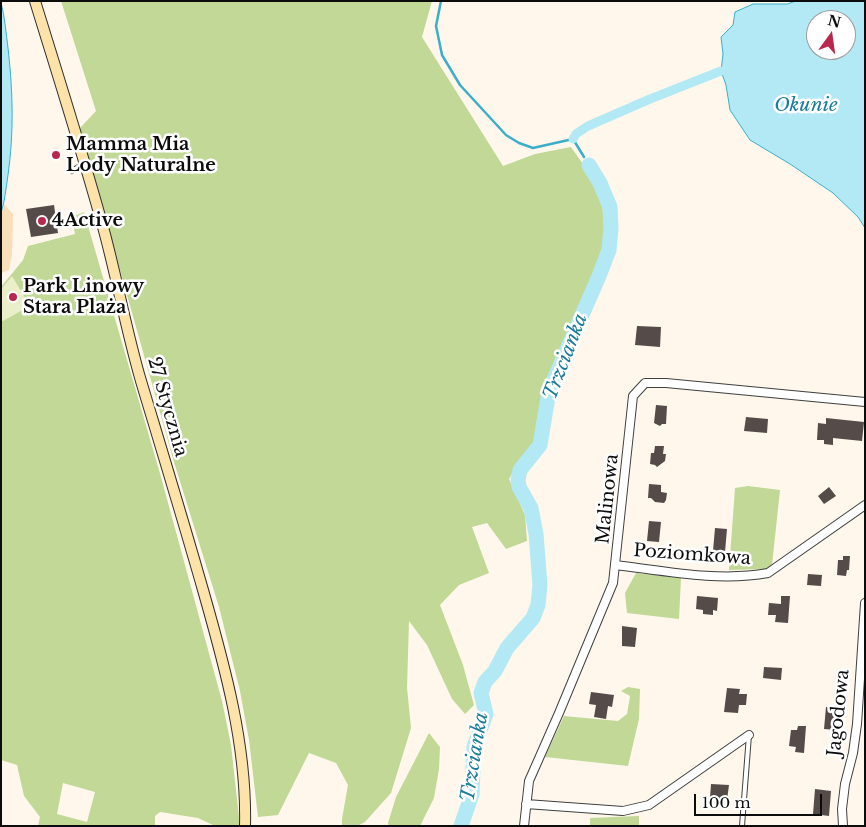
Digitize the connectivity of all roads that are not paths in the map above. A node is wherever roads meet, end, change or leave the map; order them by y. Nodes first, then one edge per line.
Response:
1 (35, 1) edge
2 (84, 163) junction
3 (72, 171) dead end
4 (865, 402) edge
5 (865, 505) edge
6 (616, 565) junction
7 (865, 603) edge
8 (863, 640) edge
9 (749, 735) joint
10 (526, 804) junction
11 (245, 826) edge
12 (524, 826) edge
13 (742, 826) edge
14 (843, 826) edge

1 - 2 main road, 27 Stycznia
2 - 3 lane
2 - 11 main road, 27 Stycznia
4 - 6 street, Malinowa
5 - 6 street, Poziomkowa
6 - 10 street, Malinowa
7 - 8 street, Jagodowa
8 - 14 street, Jagodowa
9 - 10 street
9 - 13 lane
10 - 12 street, Malinowa

